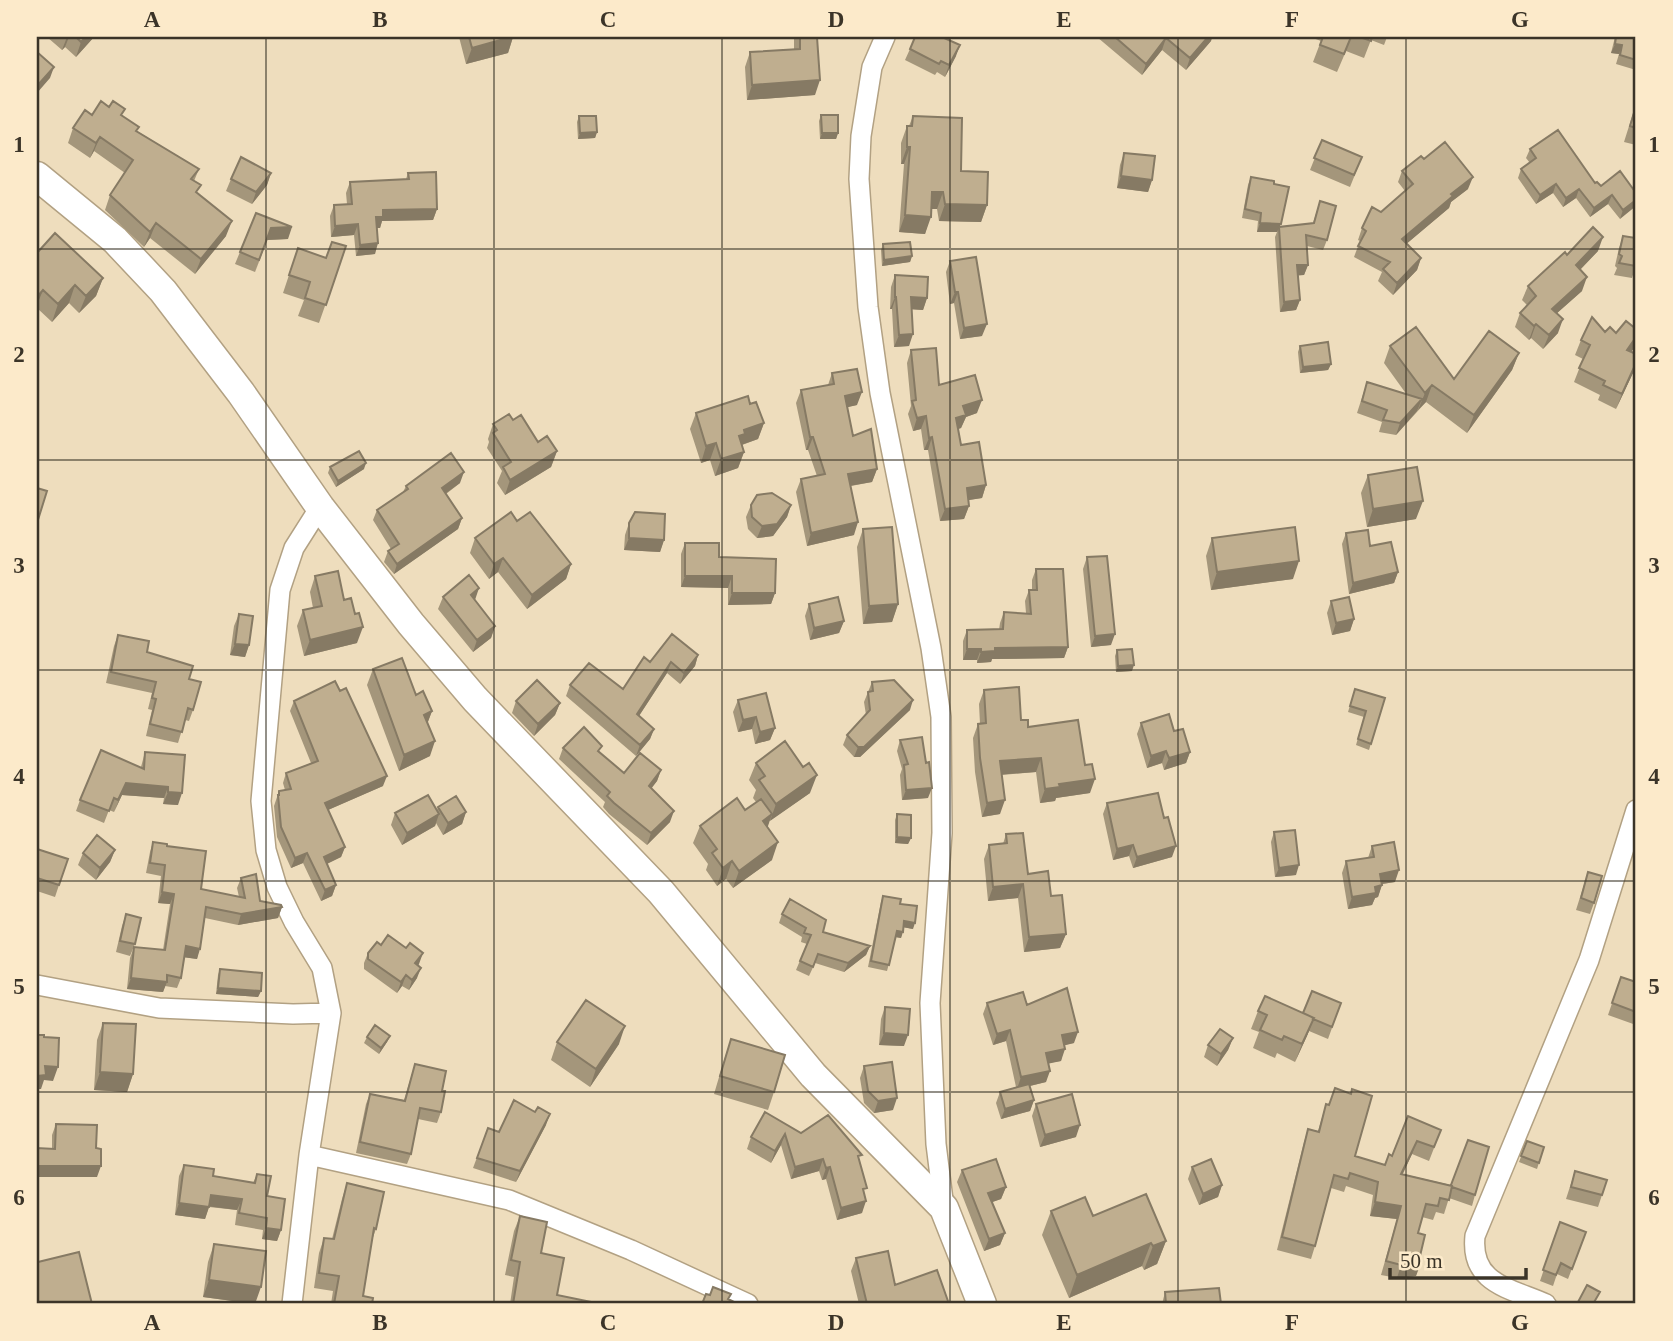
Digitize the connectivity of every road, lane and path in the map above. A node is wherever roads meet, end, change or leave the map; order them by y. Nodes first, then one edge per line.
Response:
1 (886, 37) edge
2 (37, 176) edge
3 (320, 507) junction
4 (1636, 810) edge
5 (37, 985) edge
6 (331, 1013) junction
7 (309, 1155) junction
8 (944, 1208) junction
9 (292, 1304) edge
10 (748, 1304) edge
11 (982, 1304) edge
12 (1546, 1304) edge

1 - 8 street
2 - 3 street
3 - 6 street
3 - 8 street
4 - 12 street
5 - 6 street
6 - 7 street
7 - 9 street
7 - 10 street
8 - 11 street

